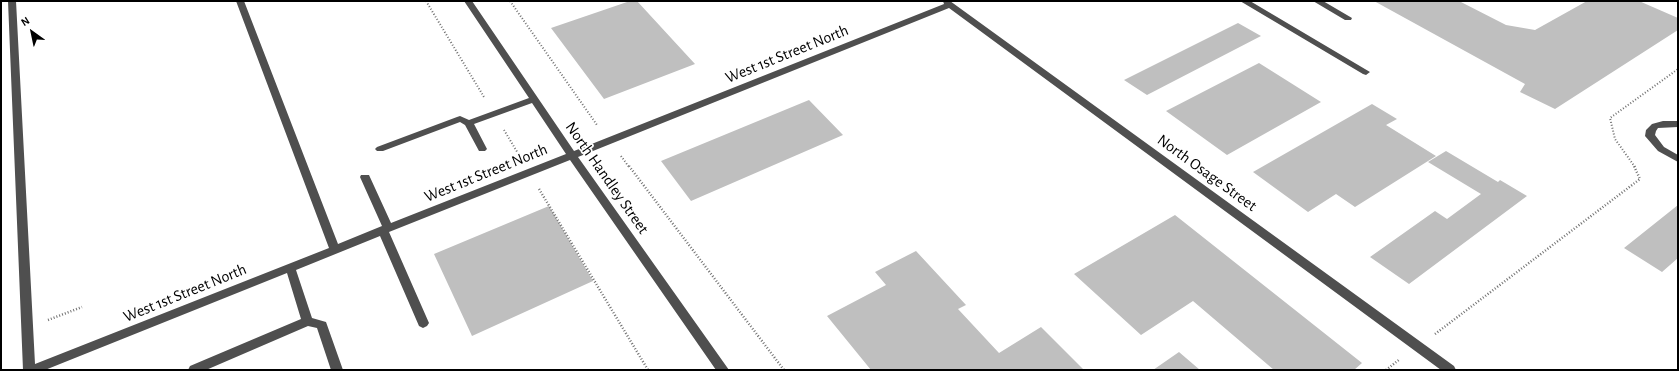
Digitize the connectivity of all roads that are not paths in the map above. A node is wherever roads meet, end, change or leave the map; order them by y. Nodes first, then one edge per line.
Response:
1 (12, 1) edge
2 (240, 1) edge
3 (468, 1) edge
4 (1244, 1) edge
5 (1317, 1) edge
6 (948, 3) edge
7 (1348, 18) dead end
8 (1366, 72) dead end
9 (534, 99) junction
10 (469, 123) junction
11 (1678, 124) edge
12 (482, 148) dead end
13 (380, 149) dead end
14 (572, 155) junction
15 (1678, 160) edge
16 (366, 177) dead end
17 (386, 229) junction
18 (334, 250) junction
19 (290, 267) junction
20 (307, 321) junction
21 (422, 323) dead end
22 (29, 370) edge
23 (32, 370) edge
24 (194, 370) edge
25 (337, 370) edge
26 (723, 370) edge
27 (1450, 370) edge

1 - 22 street
2 - 18 street
3 - 9 street, North Handley Street
4 - 8 street
5 - 7 street
6 - 14 street, West 1st Street North
6 - 27 street, North Osage Street
9 - 10 street
9 - 14 street, North Handley Street
10 - 12 street
10 - 13 street
11 - 15 street
14 - 17 street, West 1st Street North
14 - 26 street, North Handley Street
16 - 17 street
17 - 18 street, West 1st Street North
17 - 21 street
18 - 19 street, West 1st Street North
19 - 20 street
19 - 23 street, West 1st Street North
20 - 24 street
20 - 25 street

